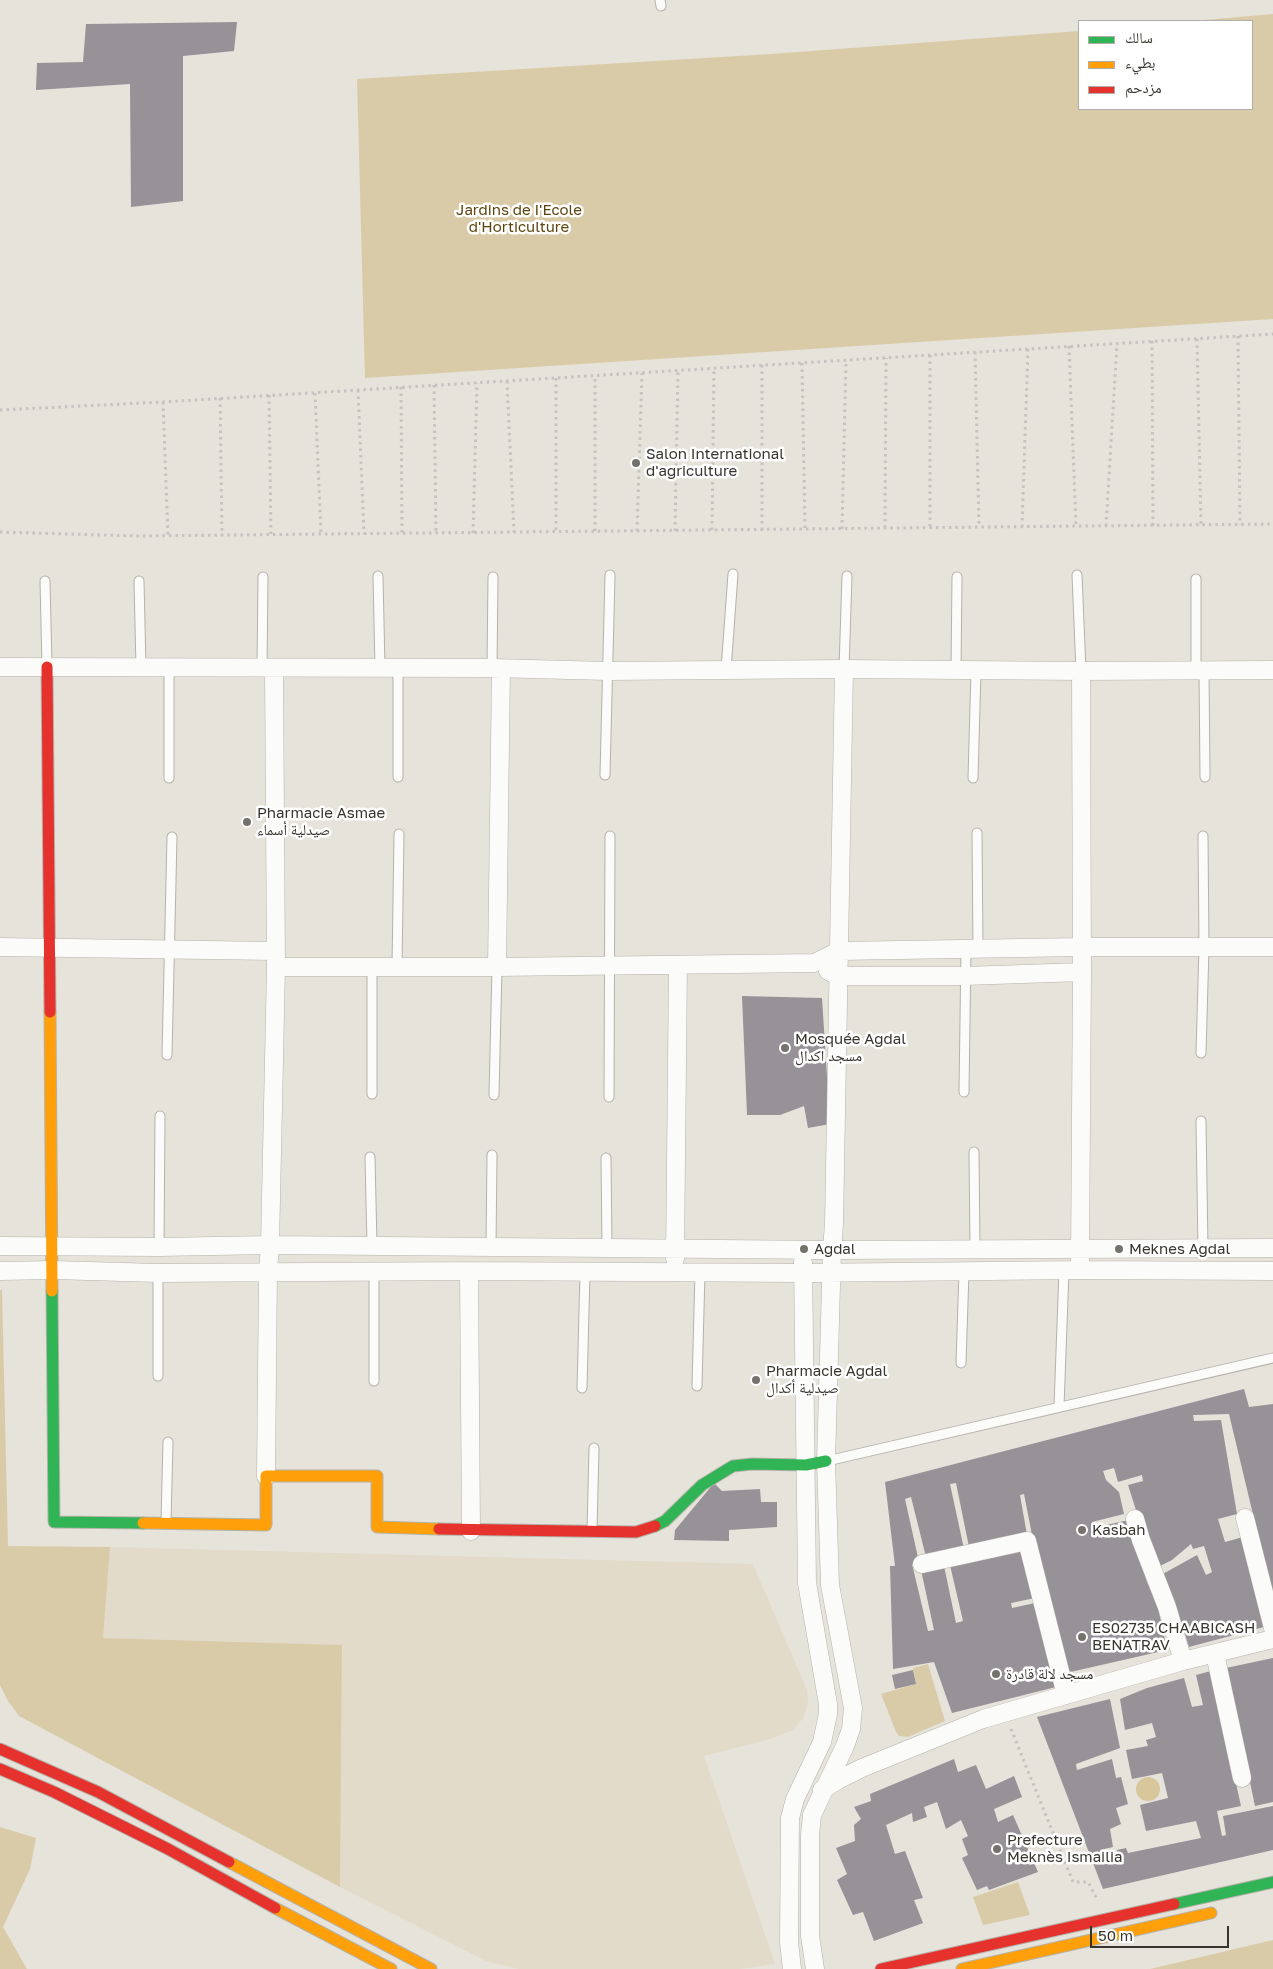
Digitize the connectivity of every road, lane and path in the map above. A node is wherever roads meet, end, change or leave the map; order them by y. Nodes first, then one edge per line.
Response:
1 (1273, 334) edge
2 (1238, 336) junction
3 (1197, 339) junction
4 (1152, 341) junction
5 (1116, 344) junction
6 (1069, 346) junction
7 (1028, 349) junction
8 (975, 352) junction
9 (930, 355) junction
10 (886, 358) junction
11 (846, 360) junction
12 (802, 363) junction
13 (762, 365) junction
14 (714, 368) junction
15 (678, 370) junction
16 (642, 373) junction
17 (595, 375) junction
18 (556, 378) junction
19 (507, 381) junction
20 (477, 382) junction
21 (434, 385) junction
22 (401, 387) junction
23 (358, 390) junction
24 (314, 392) junction
25 (269, 395) junction
26 (220, 398) junction
27 (163, 402) junction
28 (0, 410) edge
29 (1273, 524) edge
30 (1201, 525) junction
31 (1240, 525) junction
32 (1076, 526) junction
33 (1106, 526) junction
34 (1153, 526) junction
35 (979, 527) junction
36 (1022, 527) junction
37 (885, 528) junction
38 (930, 528) junction
39 (805, 529) junction
40 (842, 529) junction
41 (674, 530) junction
42 (712, 530) junction
43 (762, 530) junction
44 (594, 531) junction
45 (637, 531) junction
46 (0, 532) edge
47 (514, 532) junction
48 (556, 532) junction
49 (402, 533) junction
50 (436, 533) junction
51 (473, 533) junction
52 (321, 534) junction
53 (364, 534) junction
54 (271, 535) junction
55 (168, 536) junction
56 (222, 536) junction
57 (732, 574) dead end
58 (610, 575) dead end
59 (1077, 575) dead end
60 (378, 576) dead end
61 (847, 576) dead end
62 (263, 577) dead end
63 (493, 577) dead end
64 (957, 577) dead end
65 (1196, 579) dead end
66 (46, 581) dead end
67 (140, 581) dead end
68 (0, 667) edge
69 (47, 667) junction
70 (141, 668) junction
71 (169, 668) junction
72 (268, 668) junction
73 (389, 668) junction
74 (497, 669) junction
75 (844, 669) junction
76 (726, 670) junction
77 (956, 670) junction
78 (1273, 670) edge
79 (608, 671) junction
80 (976, 671) junction
81 (1081, 671) junction
82 (1200, 671) junction
83 (605, 775) dead end
84 (1204, 776) dead end
85 (398, 777) dead end
86 (168, 778) dead end
87 (974, 778) dead end
88 (977, 833) dead end
89 (399, 834) dead end
90 (610, 836) dead end
91 (1203, 836) dead end
92 (172, 837) dead end
93 (0, 947) edge
94 (1082, 947) junction
95 (1204, 947) junction
96 (1273, 947) edge
97 (50, 948) junction
98 (972, 949) junction
99 (170, 950) junction
100 (838, 951) junction
101 (276, 959) junction
102 (814, 964) junction
103 (678, 965) junction
104 (611, 966) junction
105 (397, 967) junction
106 (498, 967) junction
107 (372, 968) junction
108 (1082, 972) junction
109 (838, 976) junction
110 (965, 976) junction
111 (1201, 1052) dead end
112 (167, 1055) dead end
113 (964, 1092) dead end
114 (372, 1094) dead end
115 (494, 1095) dead end
116 (609, 1097) dead end
117 (160, 1116) dead end
118 (1201, 1121) dead end
119 (974, 1152) dead end
120 (492, 1155) dead end
121 (370, 1157) dead end
122 (606, 1158) dead end
123 (270, 1245) junction
124 (0, 1246) edge
125 (372, 1246) junction
126 (53, 1247) junction
127 (159, 1247) junction
128 (491, 1247) junction
129 (607, 1247) junction
130 (674, 1247) junction
131 (1273, 1248) edge
132 (804, 1249) junction
133 (1080, 1249) junction
134 (1203, 1249) junction
135 (832, 1250) junction
136 (975, 1250) junction
137 (53, 1270) junction
138 (0, 1271) edge
139 (268, 1271) junction
140 (469, 1271) junction
141 (1072, 1271) junction
142 (1273, 1271) edge
143 (374, 1272) junction
144 (585, 1272) junction
145 (675, 1272) junction
146 (700, 1272) junction
147 (964, 1272) junction
148 (158, 1273) junction
149 (803, 1273) junction
150 (832, 1273) junction
151 (1273, 1358) edge
152 (961, 1363) dead end
153 (158, 1376) dead end
154 (374, 1381) dead end
155 (697, 1386) dead end
156 (582, 1388) dead end
157 (1059, 1406) junction
158 (168, 1442) dead end
159 (594, 1448) dead end
160 (826, 1461) junction
161 (806, 1465) junction
162 (266, 1476) junction
163 (1245, 1518) dead end
164 (1135, 1520) dead end
165 (166, 1524) junction
166 (470, 1531) junction
167 (592, 1532) junction
168 (922, 1564) dead end
169 (1273, 1628) edge
170 (1273, 1639) edge
171 (1215, 1654) junction
172 (1183, 1662) junction
173 (1066, 1694) junction
174 (1004, 1712) junction
175 (0, 1749) edge
176 (0, 1768) edge
177 (834, 1768) junction
178 (862, 1768) junction
179 (806, 1776) junction
180 (1242, 1778) dead end
181 (823, 1790) junction
182 (1273, 1882) edge
183 (1221, 1911) dead end
184 (1108, 1918) junction
185 (391, 1969) edge
186 (431, 1969) edge
187 (792, 1969) edge
188 (815, 1969) edge
189 (881, 1969) edge
190 (962, 1969) edge

1 - 2 path
2 - 3 path
2 - 31 path
3 - 4 path
3 - 30 path
4 - 5 path
4 - 34 path
5 - 6 path
5 - 33 path
6 - 7 path
6 - 32 path
7 - 8 path
7 - 36 path
8 - 9 path
8 - 35 path
9 - 10 path
9 - 38 path
10 - 11 path
10 - 37 path
11 - 12 path
11 - 40 path
12 - 13 path
12 - 39 path
13 - 14 path
13 - 43 path
14 - 15 path
14 - 42 path
15 - 16 path
15 - 41 path
16 - 17 path
16 - 45 path
17 - 18 path
17 - 44 path
18 - 19 path
18 - 48 path
19 - 20 path
19 - 47 path
20 - 21 path
20 - 51 path
21 - 22 path
21 - 50 path
22 - 23 path
22 - 49 path
23 - 24 path
23 - 53 path
24 - 25 path
24 - 52 path
25 - 26 path
25 - 54 path
26 - 27 path
26 - 56 path
27 - 28 path
27 - 55 path
29 - 31 path
30 - 31 path
30 - 34 path
32 - 33 path
32 - 36 path
33 - 34 path
35 - 36 path
35 - 38 path
37 - 38 path
37 - 40 path
39 - 40 path
39 - 43 path
41 - 42 path
41 - 45 path
42 - 43 path
44 - 45 path
44 - 48 path
46 - 55 path
47 - 48 path
47 - 51 path
49 - 50 path
49 - 53 path
50 - 51 path
52 - 53 path
52 - 54 path
54 - 56 path
55 - 56 path
57 - 76 lane
58 - 79 lane
59 - 81 lane
60 - 73 lane
61 - 75 lane
62 - 72 lane
63 - 74 lane
64 - 77 lane
65 - 82 lane
66 - 69 lane
67 - 70 lane
68 - 69 street
69 - 70 street
69 - 97 street
70 - 71 street
71 - 72 street
71 - 86 lane
72 - 73 street
72 - 101 street
73 - 74 street
73 - 85 lane
74 - 79 street
74 - 106 street
75 - 76 street
75 - 77 street
75 - 100 street
76 - 79 street
77 - 80 street
78 - 82 street
79 - 83 lane
80 - 81 street
80 - 87 lane
81 - 82 street
81 - 94 street
82 - 84 lane
88 - 98 lane
89 - 105 lane
90 - 104 lane
91 - 95 lane
92 - 99 lane
93 - 97 street
94 - 95 street
94 - 98 street
94 - 108 street
95 - 96 street
95 - 111 lane
97 - 99 street
97 - 126 street
98 - 100 street
98 - 110 lane
99 - 101 street
99 - 112 lane
100 - 102 street
100 - 109 street
101 - 107 street
101 - 123 street
102 - 103 street
102 - 109 street
103 - 104 street
103 - 130 street
104 - 106 street
104 - 116 lane
105 - 106 street
105 - 107 street
106 - 115 lane
107 - 114 lane
108 - 110 street
108 - 133 street
109 - 110 street
109 - 135 street
110 - 113 lane
117 - 127 lane
118 - 134 lane
119 - 136 lane
120 - 128 lane
121 - 125 lane
122 - 129 lane
123 - 125 street
123 - 127 street
123 - 139 street
124 - 126 street
125 - 128 street
126 - 127 street
126 - 137 street
128 - 129 street
129 - 130 street
130 - 132 street
130 - 145 street
131 - 134 street
132 - 135 street
132 - 149 street
133 - 134 street
133 - 136 street
133 - 141 street
135 - 136 street
135 - 150 street
137 - 138 street
137 - 148 street
137 - 165 street
139 - 143 street
139 - 148 street
139 - 162 street
140 - 143 street
140 - 144 street
140 - 166 street
141 - 142 street
141 - 147 street
141 - 157 lane
143 - 154 lane
144 - 145 street
144 - 156 lane
145 - 146 street
146 - 149 street
146 - 155 lane
147 - 150 street
147 - 152 lane
148 - 153 lane
149 - 150 street
149 - 161 street
150 - 160 street
151 - 157 lane
157 - 160 lane
158 - 165 lane
159 - 167 lane
160 - 161 street
160 - 177 street
161 - 167 street
161 - 179 street
162 - 165 street
162 - 166 street
163 - 169 street
164 - 172 street
166 - 167 street
168 - 173 street
170 - 171 street
171 - 172 street
171 - 180 street
172 - 173 street
173 - 174 street
174 - 178 street
174 - 184 path
175 - 186 street
176 - 185 street
177 - 178 street
177 - 179 street
177 - 181 street
178 - 181 street
179 - 181 street
179 - 187 street
181 - 188 street
182 - 184 street
183 - 190 street
184 - 189 street

